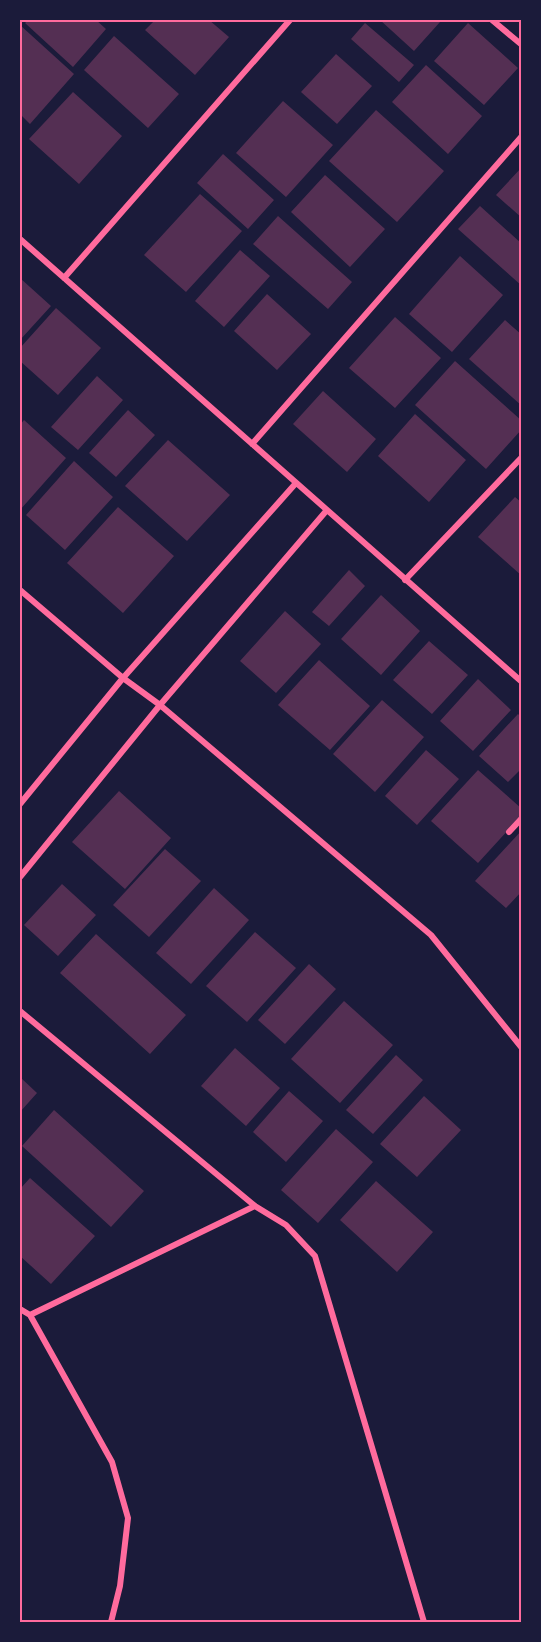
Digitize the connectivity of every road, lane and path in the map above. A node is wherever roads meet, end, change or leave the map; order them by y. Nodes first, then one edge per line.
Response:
1 (290, 20) edge
2 (492, 20) edge
3 (522, 45) edge
4 (522, 136) edge
5 (20, 239) edge
6 (64, 278) junction
7 (252, 444) junction
8 (522, 458) edge
9 (296, 483) junction
10 (327, 510) junction
11 (405, 580) junction
12 (20, 590) edge
13 (123, 678) junction
14 (522, 682) edge
15 (160, 705) junction
16 (20, 804) edge
17 (522, 818) edge
18 (509, 832) dead end
19 (20, 877) edge
20 (20, 1011) edge
21 (522, 1048) edge
22 (255, 1206) junction
23 (20, 1309) edge
24 (30, 1315) junction
25 (111, 1623) edge
26 (424, 1623) edge

1 - 6 street
2 - 3 street
4 - 7 street
5 - 6 street
6 - 7 street
7 - 9 street
8 - 11 street
9 - 10 street
9 - 13 street
10 - 11 street
10 - 15 street
11 - 14 street
12 - 13 street
13 - 15 street
13 - 16 street
15 - 19 street
15 - 21 street
17 - 18 street
20 - 22 street
22 - 24 street
22 - 26 street
23 - 24 street
24 - 25 street

